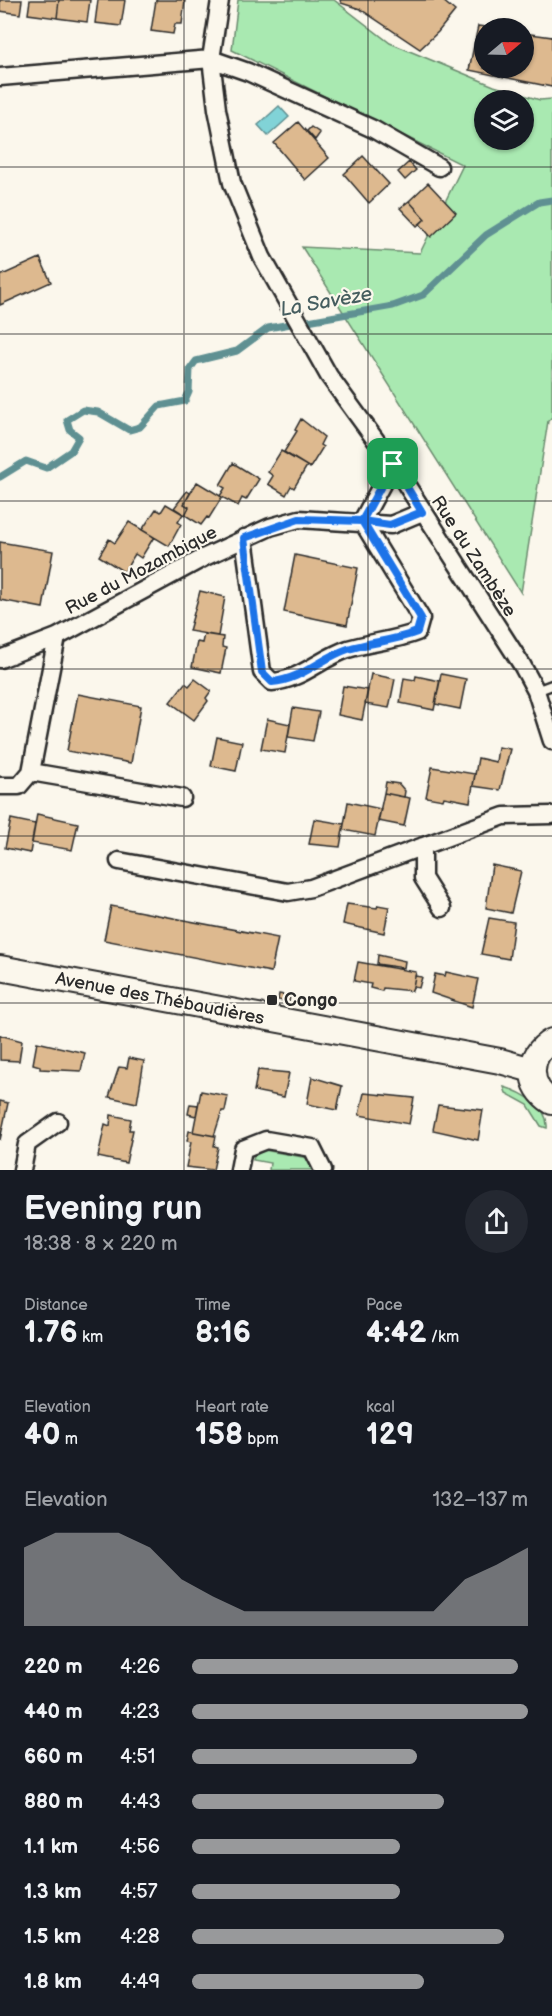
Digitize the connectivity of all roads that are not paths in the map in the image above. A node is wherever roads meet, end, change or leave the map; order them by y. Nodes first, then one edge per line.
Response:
1 (220, 0) edge
2 (211, 58) junction
3 (0, 77) edge
4 (439, 167) dead end
5 (393, 464) junction
6 (422, 512) junction
7 (362, 521) junction
8 (244, 538) junction
9 (57, 637) junction
10 (0, 659) edge
11 (552, 685) edge
12 (536, 691) junction
13 (552, 741) edge
14 (32, 771) junction
15 (0, 786) edge
16 (182, 798) dead end
17 (552, 815) edge
18 (423, 846) junction
19 (119, 861) dead end
20 (442, 908) dead end
21 (0, 968) edge
22 (552, 1041) edge
23 (532, 1070) junction
24 (552, 1102) edge
25 (58, 1122) dead end
26 (22, 1170) edge
27 (239, 1170) edge
28 (323, 1170) edge

1 - 2 street, Rue du Zambèze
2 - 3 street
2 - 4 street
2 - 5 street, Rue du Zambèze
5 - 6 street, Rue du Zambèze
5 - 7 street
6 - 7 street, Rue du Mozambique
6 - 12 street, Rue du Zambèze
7 - 8 street, Rue du Mozambique
7 - 8 street, Rue du Mozambique
8 - 9 street, Rue du Mozambique
9 - 10 street, Rue du Mozambique
9 - 14 street, Rue du Mozambique
11 - 12 lane
12 - 13 street, Rue du Zambèze
14 - 15 street
14 - 16 street
17 - 18 street
18 - 19 street
18 - 20 street
21 - 23 street, Avenue des Thébaudières
22 - 23 street
23 - 24 street
25 - 26 street
27 - 28 street

